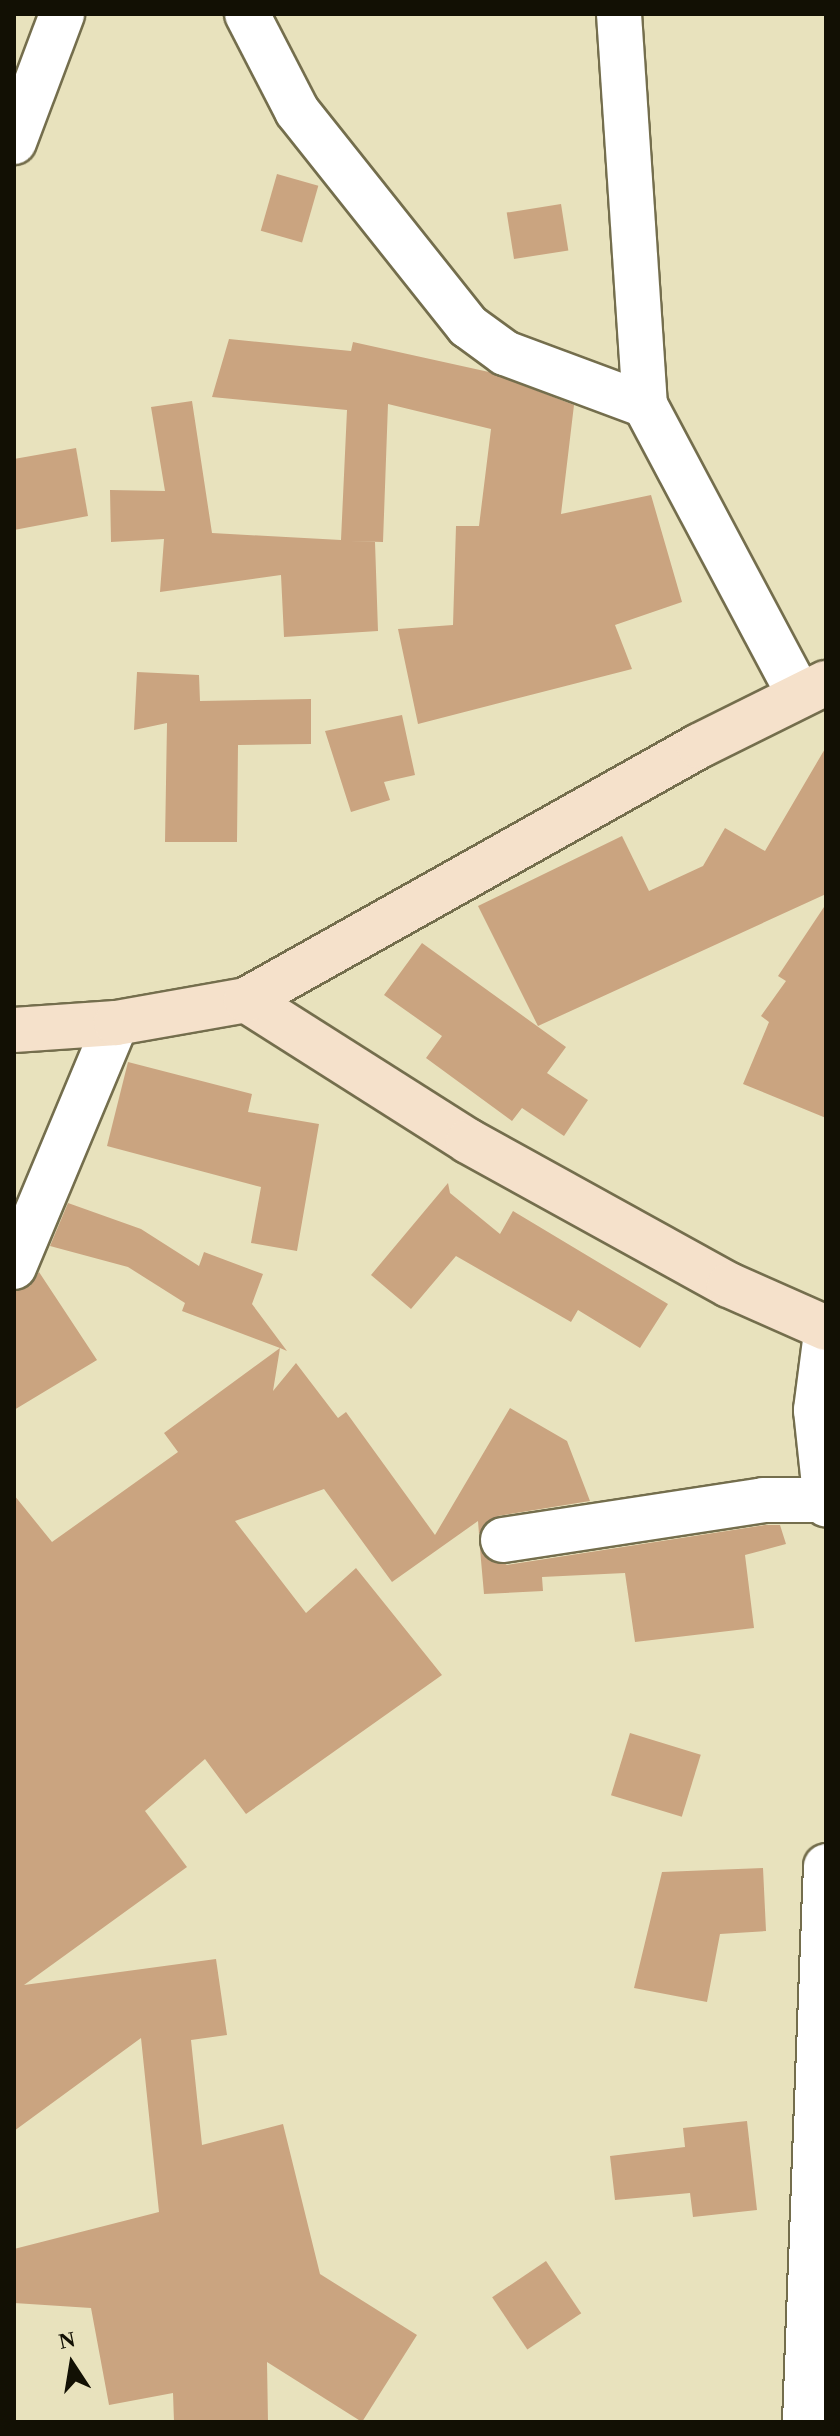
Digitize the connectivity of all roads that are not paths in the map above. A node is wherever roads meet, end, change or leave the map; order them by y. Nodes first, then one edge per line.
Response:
1 (62, 14) edge
2 (247, 14) edge
3 (619, 14) edge
4 (14, 142) edge
5 (645, 405) junction
6 (812, 689) edge
7 (246, 1000) junction
8 (116, 1023) junction
9 (14, 1030) edge
10 (14, 1267) edge
11 (826, 1331) edge
12 (826, 1501) edge
13 (503, 1540) dead end
14 (826, 1866) edge
15 (805, 2422) edge

1 - 4 street
2 - 5 street
3 - 5 street
5 - 6 street
6 - 7 main road
7 - 8 main road
7 - 11 main road
8 - 9 main road
8 - 10 street
11 - 12 street
12 - 13 street
14 - 15 street

